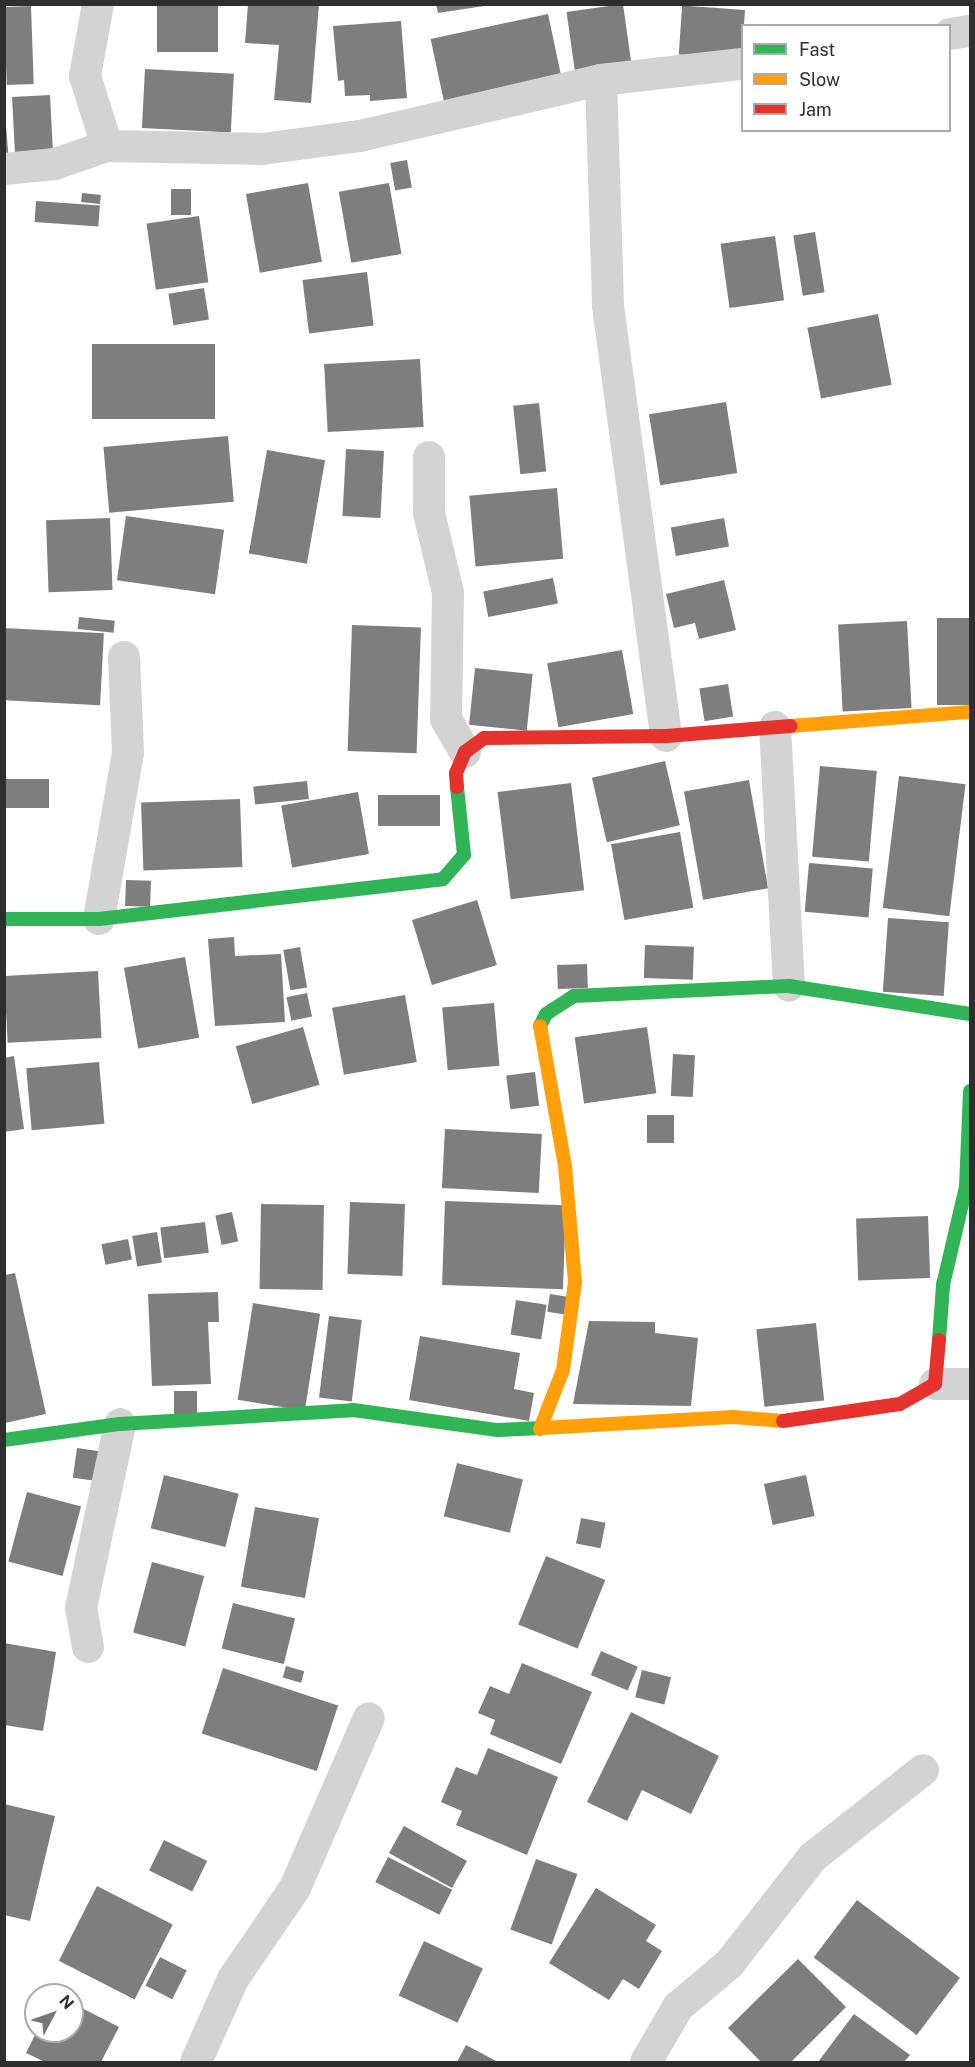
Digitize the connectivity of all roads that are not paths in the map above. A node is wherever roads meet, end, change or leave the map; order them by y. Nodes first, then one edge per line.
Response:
1 (98, 4) edge
2 (970, 32) edge
3 (951, 34) edge
4 (741, 64) edge
5 (601, 80) junction
6 (107, 146) junction
7 (4, 169) edge
8 (429, 457) dead end
9 (124, 657) dead end
10 (970, 712) edge
11 (775, 727) junction
12 (666, 736) junction
13 (465, 752) junction
14 (4, 919) edge
15 (99, 920) junction
16 (789, 986) junction
17 (970, 1014) edge
18 (970, 1091) edge
19 (935, 1384) junction
20 (970, 1384) edge
21 (120, 1424) junction
22 (540, 1429) junction
23 (4, 1440) edge
24 (88, 1647) dead end
25 (369, 1718) dead end
26 (923, 1770) dead end
27 (196, 2062) edge
28 (646, 2062) edge

1 - 6 street
2 - 3 street
4 - 5 street
5 - 6 street
5 - 12 street
6 - 7 street
8 - 13 street
9 - 15 street
10 - 11 street
11 - 12 street
11 - 16 street
12 - 13 street
13 - 15 street
14 - 15 street
16 - 17 street
16 - 22 street
18 - 19 street
19 - 20 street
19 - 22 street
21 - 22 street
21 - 23 street
21 - 24 street
25 - 27 street
26 - 28 street

